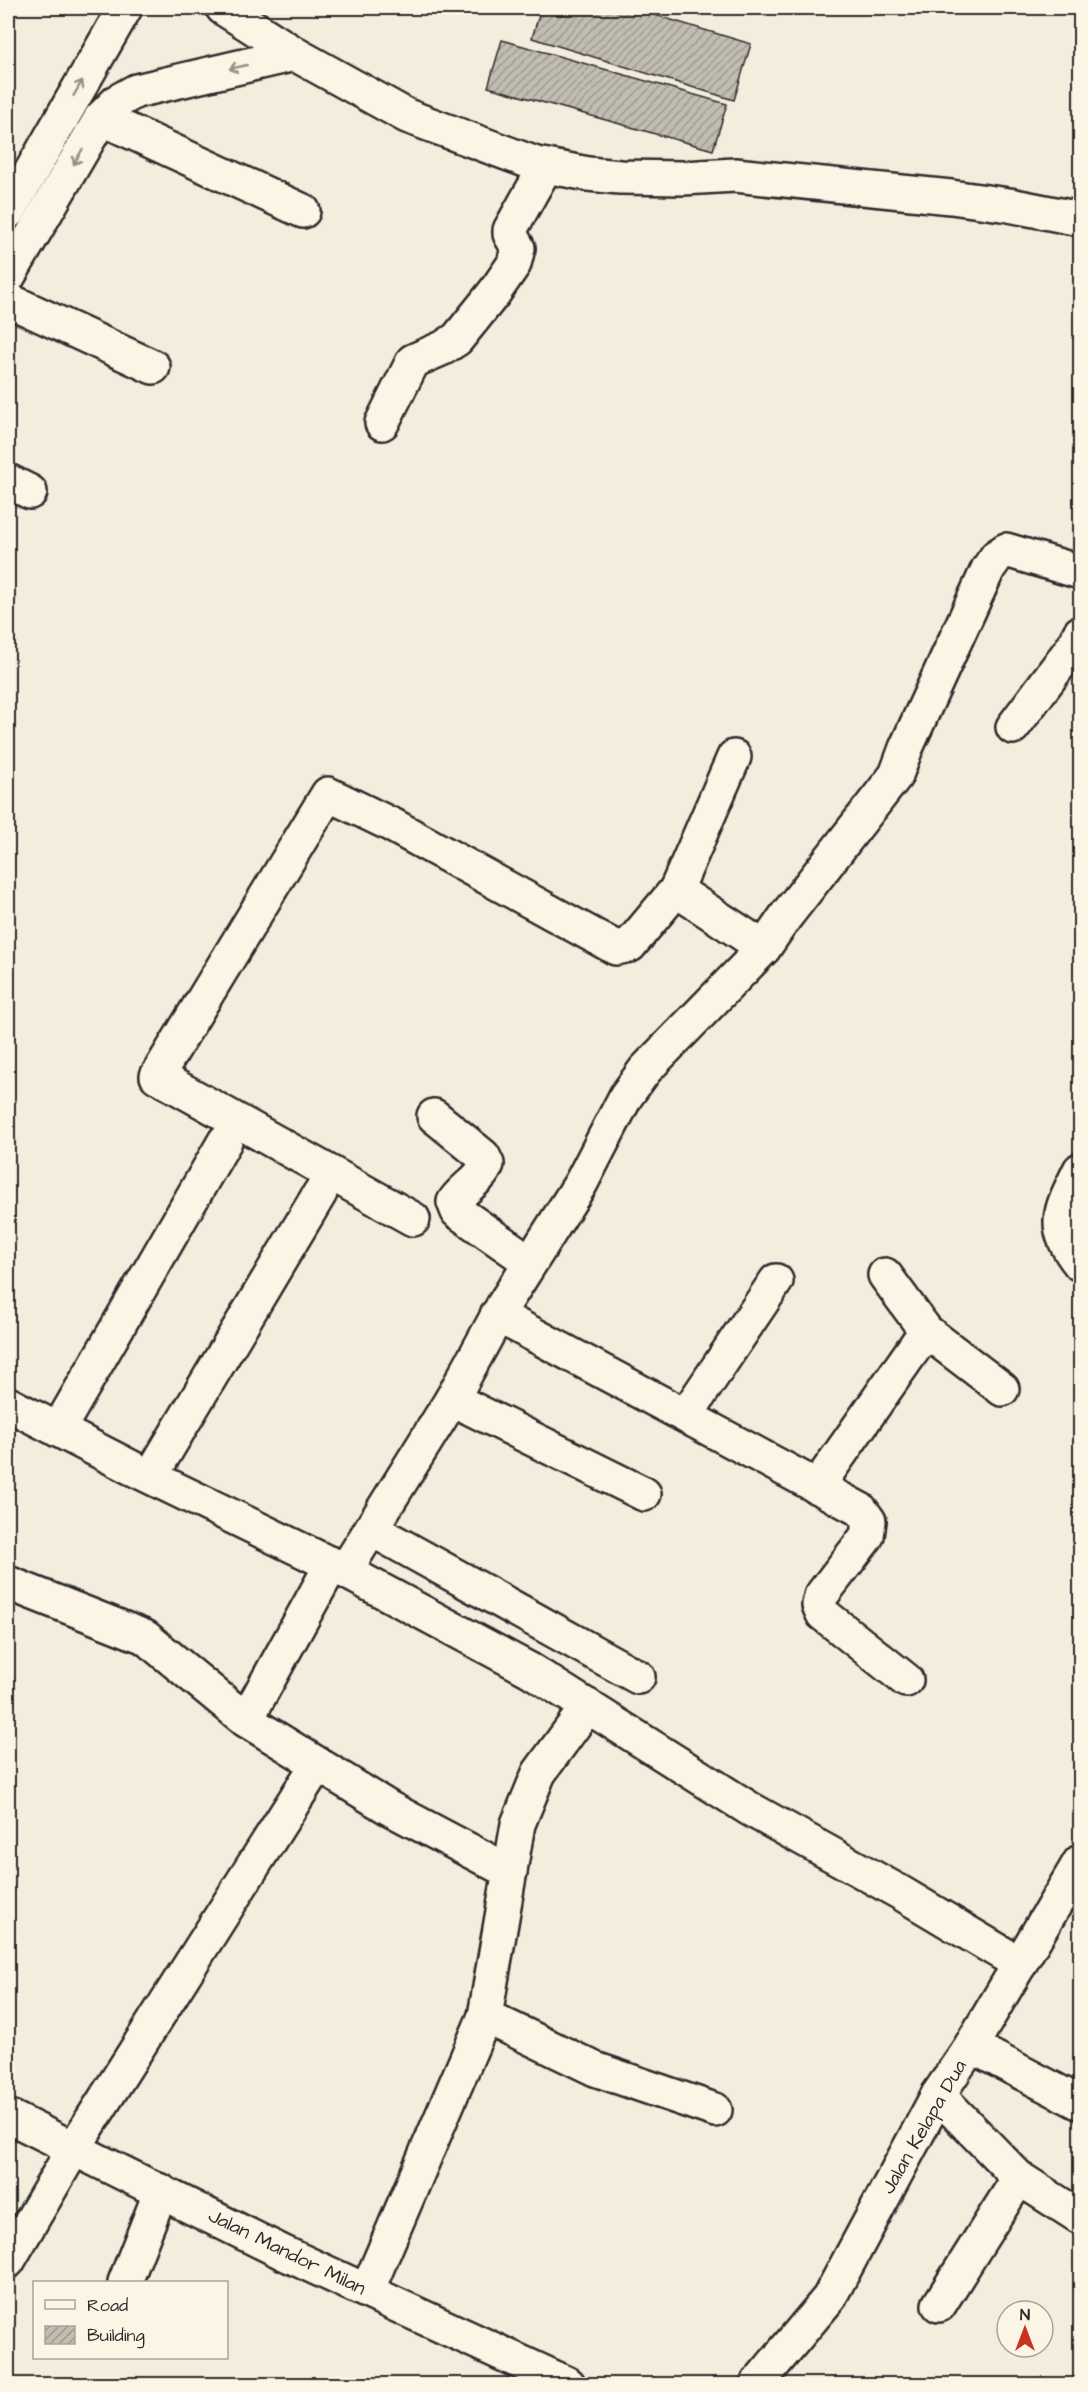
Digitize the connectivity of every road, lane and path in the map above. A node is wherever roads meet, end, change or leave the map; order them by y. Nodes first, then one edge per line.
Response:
1 (223, 8) edge
2 (120, 9) edge
3 (295, 54) junction
4 (101, 117) junction
5 (546, 166) junction
6 (303, 211) dead end
7 (8, 212) edge
8 (1080, 219) edge
9 (21, 225) edge
10 (8, 277) edge
11 (8, 300) edge
12 (153, 367) dead end
13 (382, 423) dead end
14 (1080, 572) edge
15 (1080, 633) edge
16 (1013, 727) dead end
17 (734, 757) dead end
18 (676, 890) junction
19 (764, 948) junction
20 (434, 1116) dead end
21 (225, 1141) dead end
22 (1080, 1170) edge
23 (320, 1193) dead end
24 (413, 1220) dead end
25 (530, 1262) junction
26 (1080, 1264) edge
27 (885, 1275) dead end
28 (776, 1281) dead end
29 (497, 1316) junction
30 (926, 1331) junction
31 (1002, 1389) dead end
32 (452, 1399) junction
33 (8, 1404) edge
34 (686, 1415) junction
35 (58, 1430) junction
36 (151, 1476) junction
37 (817, 1487) junction
38 (644, 1494) dead end
39 (371, 1529) junction
40 (338, 1567) junction
41 (8, 1583) edge
42 (638, 1677) dead end
43 (906, 1680) dead end
44 (588, 1706) junction
45 (246, 1720) junction
46 (317, 1765) junction
47 (1080, 1862) edge
48 (510, 1872) junction
49 (1020, 1964) junction
50 (485, 2016) junction
51 (970, 2046) junction
52 (938, 2095) junction
53 (1080, 2103) edge
54 (715, 2110) dead end
55 (8, 2116) edge
56 (74, 2148) junction
57 (1019, 2178) junction
58 (161, 2192) junction
59 (1080, 2217) edge
60 (8, 2260) edge
61 (126, 2281) edge
62 (367, 2291) junction
63 (939, 2305) dead end
64 (568, 2385) edge
65 (757, 2385) edge

1 - 3 street
7 -> 2 street
3 -> 4 street
3 - 5 street
4 - 6 street
4 -> 9 street
5 - 8 street
5 - 13 street
9 - 10 street
11 - 12 street
14 - 19 street
15 - 16 street
17 - 18 street
18 - 19 street
18 - 24 street
19 - 25 street
20 - 25 street
21 - 35 street
22 - 26 street
23 - 36 street
25 - 29 street
27 - 30 street
28 - 34 street
29 - 32 street
29 - 34 street
30 - 31 street
30 - 37 street
32 - 38 street
32 - 39 street
33 - 35 street
34 - 37 street
35 - 36 street
36 - 40 street
37 - 43 street
39 - 40 street
39 - 42 street
40 - 44 street
40 - 45 street
41 - 45 street
44 - 48 street
44 - 49 street
45 - 46 street
46 - 48 street
46 - 56 street
47 - 49 street, Jalan Kelapa Dua
48 - 50 street
49 - 51 street, Jalan Kelapa Dua
50 - 54 street
50 - 62 street
51 - 52 street, Jalan Kelapa Dua
51 - 53 street
52 - 57 street
52 - 65 street, Jalan Kelapa Dua
55 - 56 street, Jalan Mandor Milan
56 - 58 street, Jalan Mandor Milan
56 - 60 street
57 - 59 street
57 - 63 street
58 - 61 street
58 - 62 street, Jalan Mandor Milan
62 - 64 street, Jalan Mandor Milan

